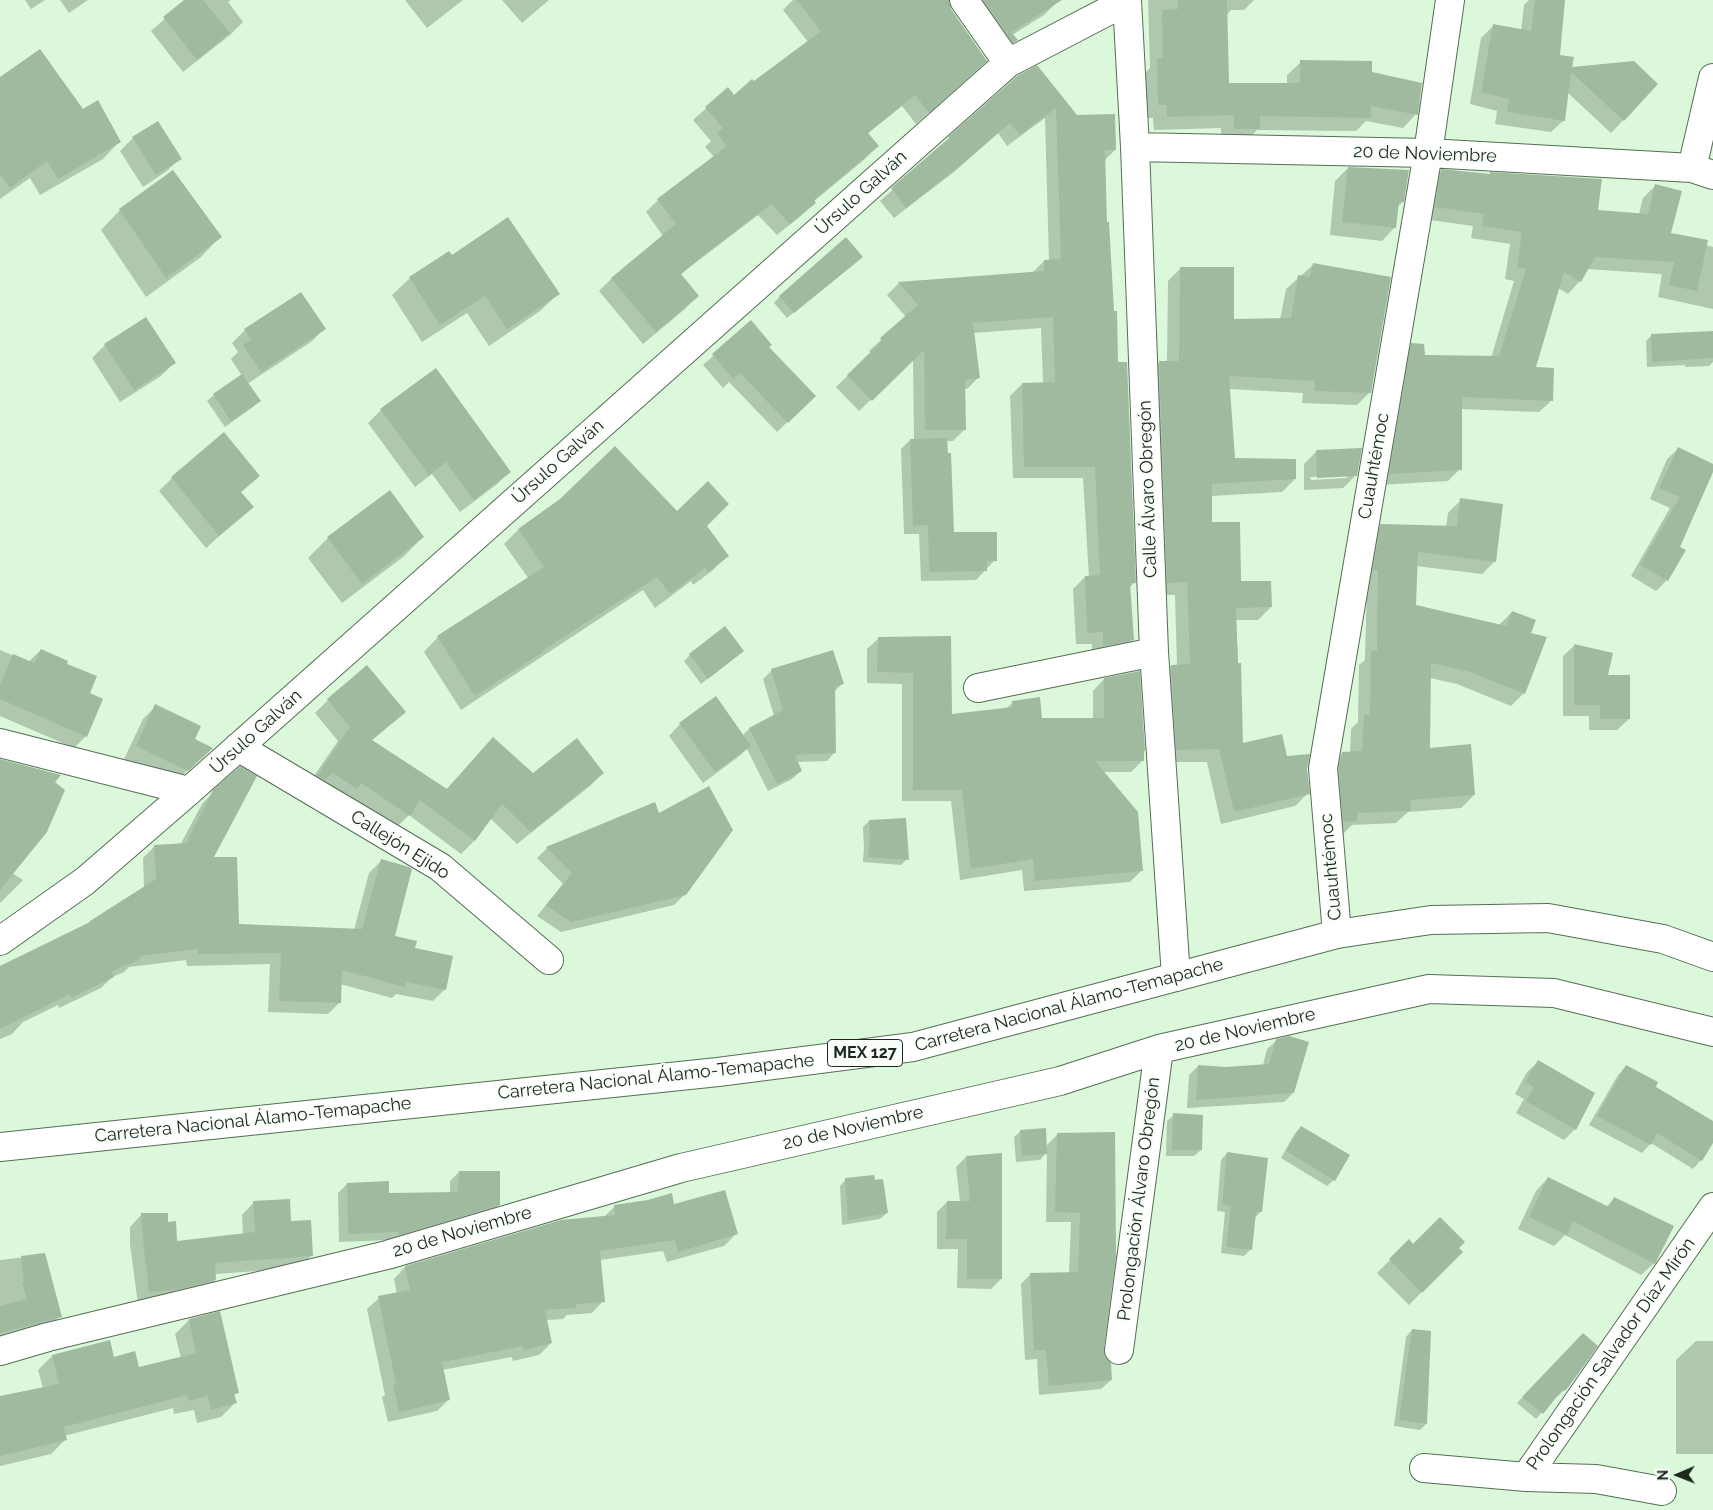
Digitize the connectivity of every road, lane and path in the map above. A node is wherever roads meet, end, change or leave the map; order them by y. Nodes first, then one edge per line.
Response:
1 (964, 0) edge
2 (1450, 0) edge
3 (1127, 1) edge
4 (1008, 63) junction
5 (1713, 78) edge
6 (1135, 147) junction
7 (1428, 153) junction
8 (1703, 171) edge
9 (1154, 652) junction
10 (978, 688) dead end
11 (0, 743) edge
12 (238, 747) junction
13 (189, 791) junction
14 (1337, 934) junction
15 (0, 941) edge
16 (1713, 957) edge
17 (549, 960) dead end
18 (1176, 977) junction
19 (1713, 1032) edge
20 (1159, 1049) junction
21 (0, 1146) edge
22 (1713, 1207) edge
23 (1119, 1350) dead end
24 (0, 1351) edge
25 (1424, 1468) dead end
26 (1526, 1477) junction
27 (1662, 1491) dead end

1 - 4 street
2 - 7 street, Cuauhtémoc
3 - 4 street, Úrsulo Galván
3 - 6 street, Calle Álvaro Obregón
4 - 12 street, Úrsulo Galván
5 - 8 street
6 - 7 street, 20 de Noviembre
6 - 9 street, Calle Álvaro Obregón
7 - 8 street, 20 de Noviembre
7 - 14 street, Cuauhtémoc
9 - 10 street
9 - 18 street, Calle Álvaro Obregón
11 - 13 street
12 - 13 street, Úrsulo Galván
12 - 17 street, Callejón Ejido
13 - 15 street, Úrsulo Galván
14 - 16 street, Carretera Nacional Álamo-Temapache / MEX 127
14 - 18 street, Carretera Nacional Álamo-Temapache / MEX 127
18 - 21 street, Carretera Nacional Álamo-Temapache / MEX 127
19 - 20 street, 20 de Noviembre
20 - 23 street, Prolongación Álvaro Obregón
20 - 24 street, 20 de Noviembre
22 - 26 street, Prolongación Salvador Díaz Mirón
25 - 26 street
26 - 27 street

